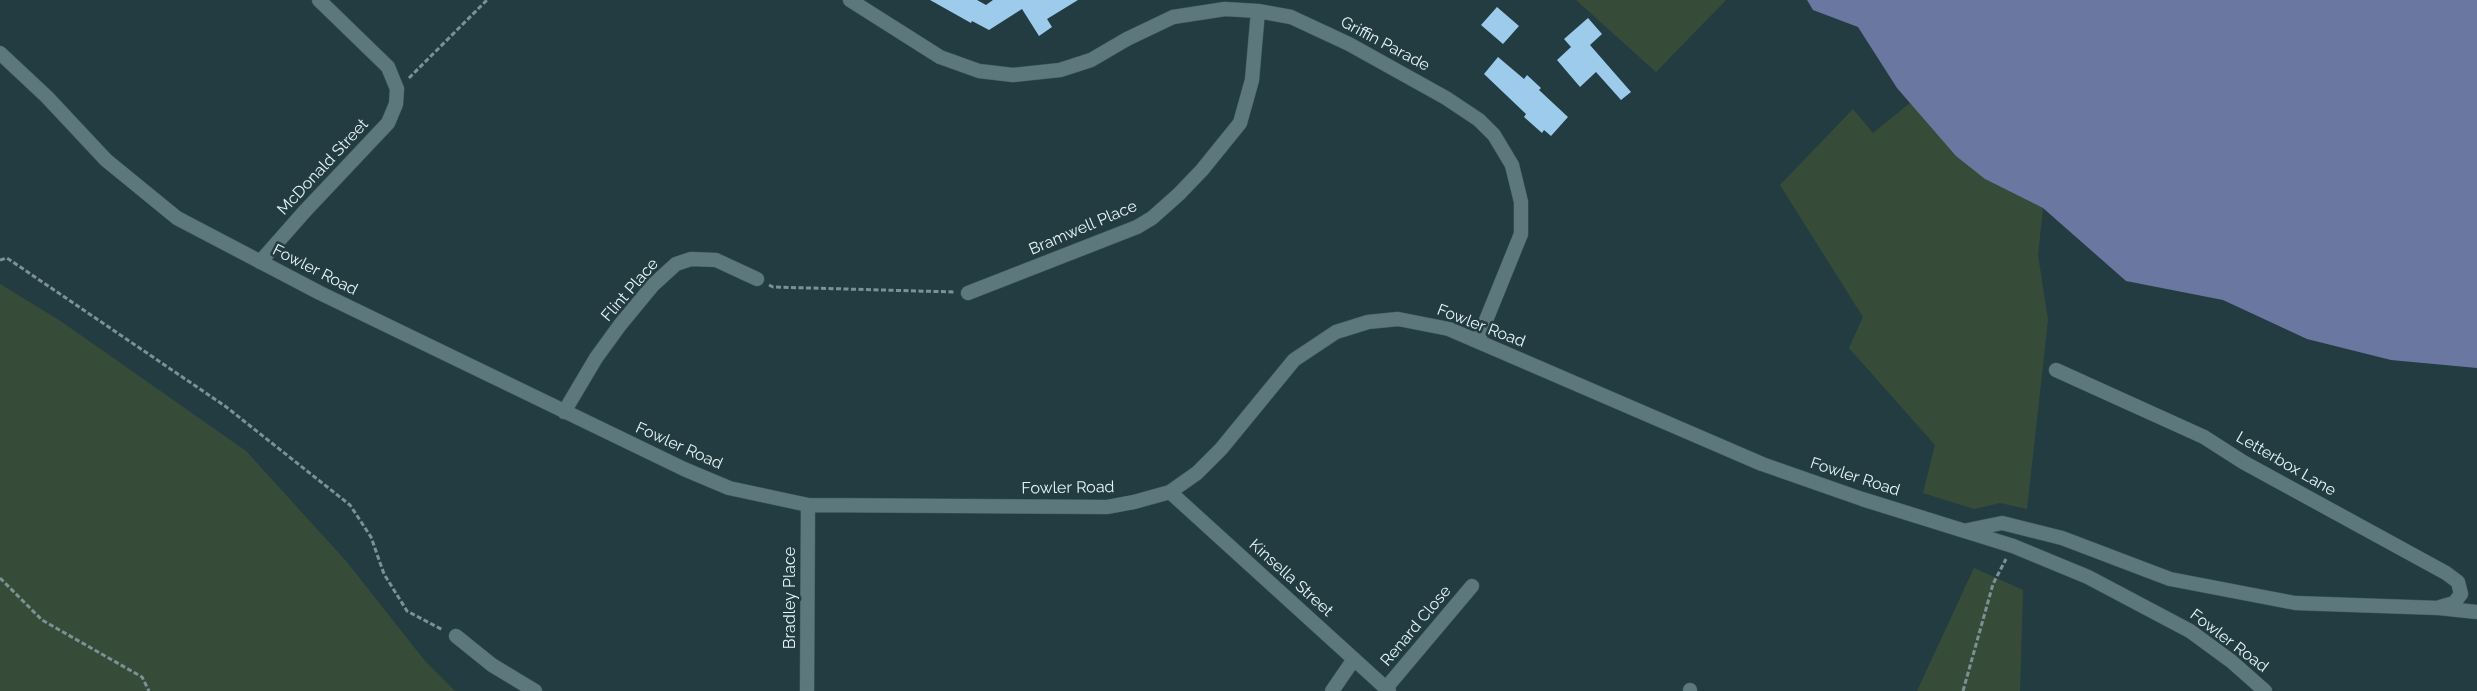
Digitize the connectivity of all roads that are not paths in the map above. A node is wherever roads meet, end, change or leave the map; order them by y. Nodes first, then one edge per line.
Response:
1 (319, 0) edge
2 (850, 0) edge
3 (1258, 11) junction
4 (0, 53) edge
5 (260, 262) junction
6 (757, 279) road end
7 (968, 293) road end
8 (1478, 340) junction
9 (2056, 370) dead end
10 (564, 412) junction
11 (1170, 492) junction
12 (808, 505) junction
13 (1966, 530) junction
14 (1472, 586) dead end
15 (2439, 608) junction
16 (2477, 612) edge
17 (456, 636) road end
18 (1354, 659) junction
19 (1388, 689) edge
20 (535, 691) edge
21 (807, 691) edge
22 (1332, 691) edge
23 (2265, 691) edge

1 - 5 street, McDonald Street
2 - 3 street, Griffin Parade
3 - 7 street, Bramwell Place
3 - 8 street, Griffin Parade
4 - 5 street, Fowler Road
5 - 10 street, Fowler Road
6 - 10 street, Flint Place
8 - 11 street, Fowler Road
8 - 13 street, Fowler Road
9 - 15 street, Letterbox Lane
10 - 12 street, Fowler Road
11 - 12 street, Fowler Road
11 - 18 street, Kinsella Street
12 - 21 street, Bradley Place
13 - 15 street
13 - 23 street, Fowler Road
14 - 19 street, Renard Close
15 - 16 street
17 - 20 street
18 - 19 street, Kinsella Street
18 - 22 street

